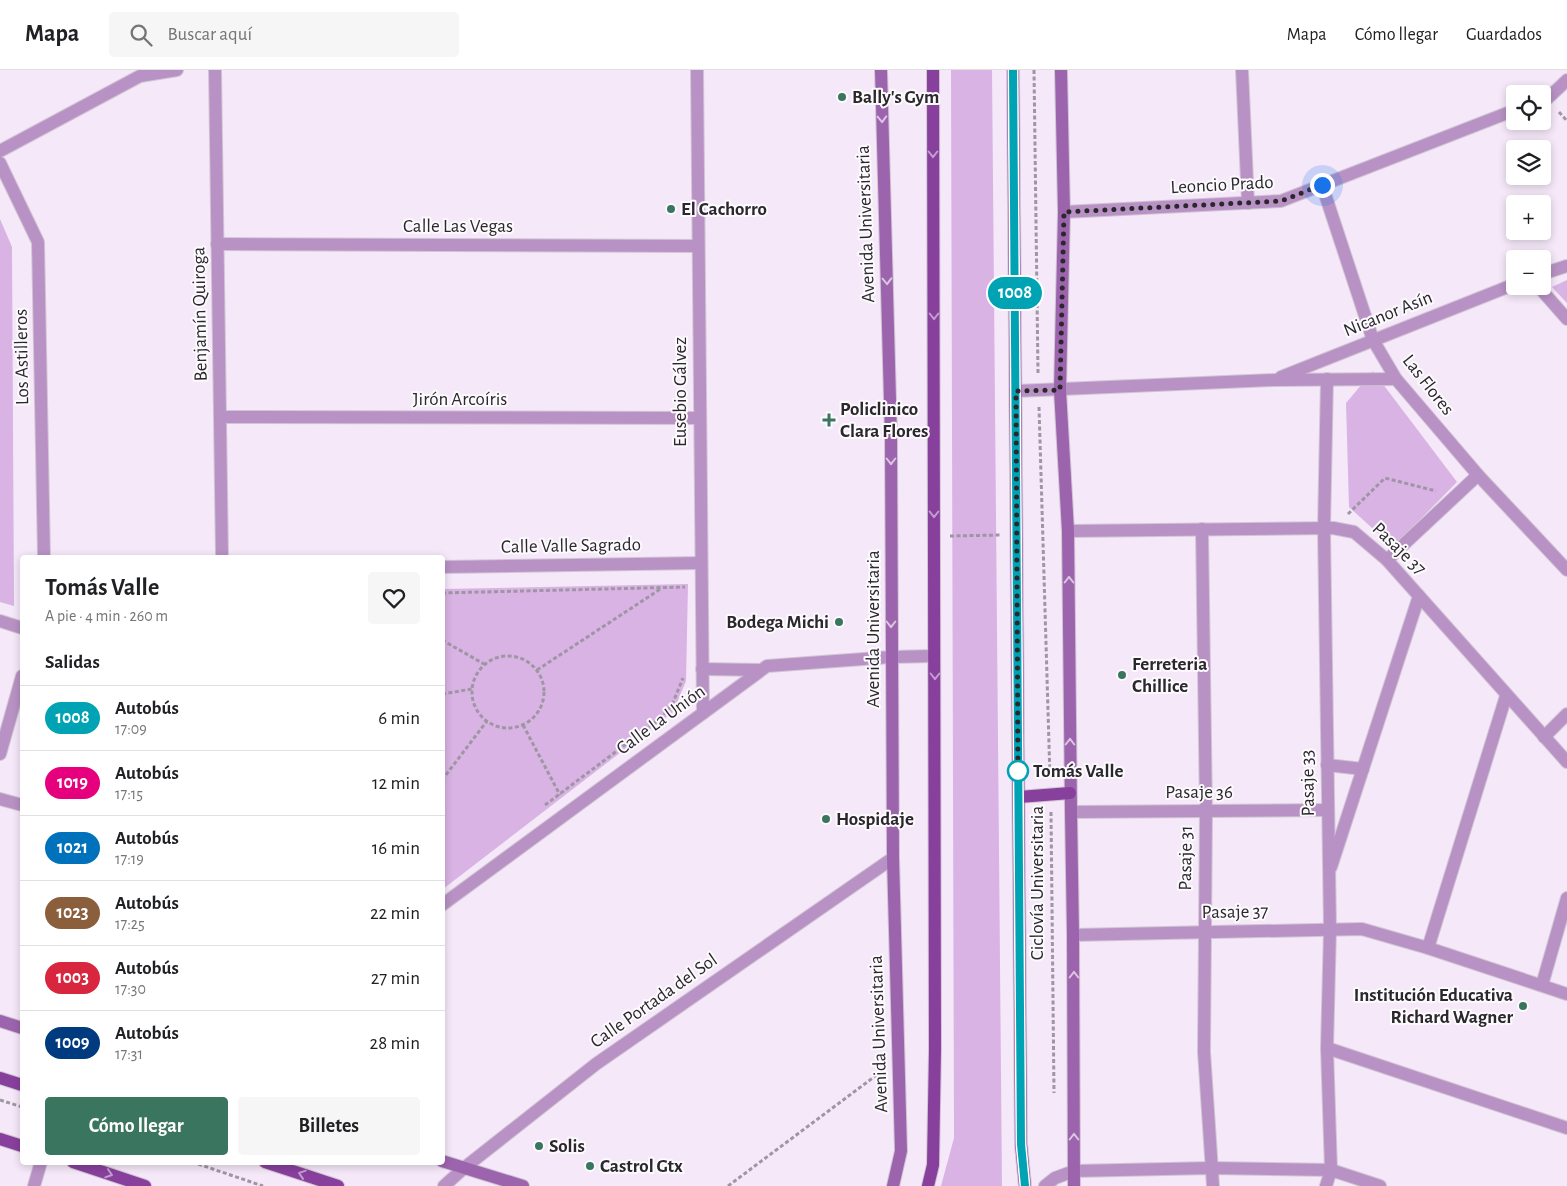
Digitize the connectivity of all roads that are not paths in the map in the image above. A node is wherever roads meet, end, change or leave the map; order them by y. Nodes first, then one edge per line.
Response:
1 (177, 70) edge
2 (215, 70) edge
3 (697, 70) edge
4 (881, 70) edge
5 (933, 70) edge
6 (1013, 70) edge
7 (1061, 70) edge
8 (1242, 70) edge
9 (1567, 80) edge
10 (1551, 95) edge
11 (1506, 113) edge
12 (0, 151) edge
13 (0, 164) edge
14 (1322, 185) junction
15 (1248, 203) junction
16 (1064, 212) junction
17 (218, 244) junction
18 (698, 246) junction
19 (1567, 266) edge
20 (1551, 271) edge
21 (1506, 288) edge
22 (1546, 295) edge
23 (1567, 319) edge
24 (1373, 340) junction
25 (1327, 379) junction
26 (1396, 379) junction
27 (1274, 380) junction
28 (1060, 390) junction
29 (1016, 391) junction
30 (220, 417) junction
31 (699, 418) junction
32 (1478, 475) junction
33 (1329, 528) junction
34 (1202, 529) junction
35 (1068, 531) junction
36 (44, 555) edge
37 (222, 555) edge
38 (1387, 560) junction
39 (700, 563) junction
40 (445, 567) edge
41 (1567, 570) edge
42 (1419, 596) junction
43 (0, 621) edge
44 (20, 627) edge
45 (934, 656) junction
46 (891, 657) junction
47 (702, 669) junction
48 (760, 670) junction
49 (20, 683) edge
50 (1506, 696) junction
51 (703, 713) junction
52 (1567, 714) edge
53 (1544, 736) junction
54 (0, 754) edge
55 (1567, 762) edge
56 (1327, 765) junction
57 (1363, 769) junction
58 (1070, 793) junction
59 (1019, 796) junction
60 (0, 799) edge
61 (20, 804) edge
62 (1327, 810) junction
63 (1206, 811) junction
64 (1070, 812) junction
65 (893, 858) junction
66 (1328, 876) junction
67 (1567, 898) edge
68 (445, 903) edge
69 (1330, 929) junction
70 (1204, 932) junction
71 (1074, 935) junction
72 (1428, 948) junction
73 (1542, 985) junction
74 (1567, 994) edge
75 (0, 1021) edge
76 (20, 1027) edge
77 (1327, 1048) junction
78 (0, 1078) edge
79 (20, 1084) edge
80 (1567, 1128) edge
81 (0, 1139) edge
82 (20, 1145) edge
83 (445, 1162) edge
84 (40, 1165) edge
85 (82, 1165) edge
86 (274, 1165) edge
87 (464, 1168) junction
88 (1211, 1168) junction
89 (1331, 1170) junction
90 (1074, 1171) junction
91 (34, 1186) edge
92 (145, 1186) edge
93 (338, 1186) edge
94 (444, 1186) edge
95 (523, 1186) edge
96 (893, 1186) edge
97 (928, 1186) edge
98 (1025, 1186) edge
99 (1045, 1186) edge
100 (1074, 1186) edge
101 (1213, 1186) edge
102 (1326, 1186) edge
103 (1380, 1186) edge

1 - 12 street
2 - 17 street, Benjamín Quiroga
3 - 18 street, Eusebio Gálvez
4 -> 46 main road, Avenida Universitaria
5 -> 45 main road
6 - 29 main road
7 - 16 main road
8 - 15 street
9 - 10 street
11 - 14 street, Leoncio Prado
13 - 36 street, Los Astilleros
14 - 15 street, Leoncio Prado
14 - 24 street, Las Flores
15 - 16 street, Leoncio Prado
16 - 28 main road
17 - 18 street, Calle Las Vegas
17 - 30 street, Benjamín Quiroga
18 - 31 street, Eusebio Gálvez
19 - 20 street
21 - 24 street, Nicanor Asín
22 - 23 street
24 - 26 street, Las Flores
24 - 27 street, Nicanor Asín
25 - 26 street, Nicanor Asín
25 - 27 street, Nicanor Asín
25 - 33 street, Pasaje 33
26 - 32 street, Las Flores
27 - 28 street, Nicanor Asín
28 - 29 street, Nicanor Asín
28 - 35 main road
29 - 59 main road
30 - 31 street, Jirón Arcoíris
30 - 37 street, Benjamín Quiroga
31 - 39 street, Eusebio Gálvez
32 - 38 street
32 - 41 street, Las Flores
33 - 34 street, Pasaje 37
33 - 38 street, Pasaje 37
33 - 56 street, Pasaje 33
34 - 35 street, Pasaje 37
34 - 63 street, Pasaje 31
58 -> 35 main road
38 - 42 street, Pasaje 37
39 - 40 street, Calle Valle Sagrado
39 - 47 street, Eusebio Gálvez
42 - 50 street, Pasaje 37
42 - 57 street
43 - 44 street
45 - 46 street, Calle La Unión
45 -> 97 main road
46 - 48 street, Calle La Unión
46 - 65 main road, Avenida Universitaria
47 - 48 street
47 - 51 street, Eusebio Gálvez
48 - 51 street, Calle La Unión
49 - 54 street
50 - 53 street, Pasaje 37
50 - 72 street
51 - 68 street, Calle La Unión
52 - 53 street
53 - 55 street, Pasaje 37
56 - 57 street
56 - 62 street, Pasaje 33
57 - 66 street
58 - 59 main road
58 - 64 main road
59 - 98 main road
60 - 61 street
62 - 63 street, Pasaje 36
62 - 66 street, Pasaje 33
63 - 64 street, Pasaje 36
63 - 70 street, Pasaje 31
64 - 71 main road
65 - 87 street, Calle Portada del Sol
65 - 96 main road, Avenida Universitaria
66 - 69 street, Pasaje 33
67 - 73 street
69 - 70 street, Pasaje 37
69 - 72 street, Pasaje 37
69 - 77 street, Pasaje 33
70 - 71 street, Pasaje 37
70 - 88 street, Pasaje 31
90 -> 71 main road
72 - 73 street, Pasaje 37
73 - 74 street, Pasaje 37
75 - 76 main road
77 - 80 street
77 - 89 street, Pasaje 33
78 - 79 main road
81 - 82 main road
83 - 87 main road
84 - 91 street
85 -> 92 main road
93 -> 86 main road
87 - 94 street, Calle Portada del Sol
87 - 95 main road
88 - 89 street
88 - 90 street
88 - 101 street, Pasaje 31
89 - 102 street, Pasaje 33
89 - 103 street
90 - 99 street
90 - 100 main road

